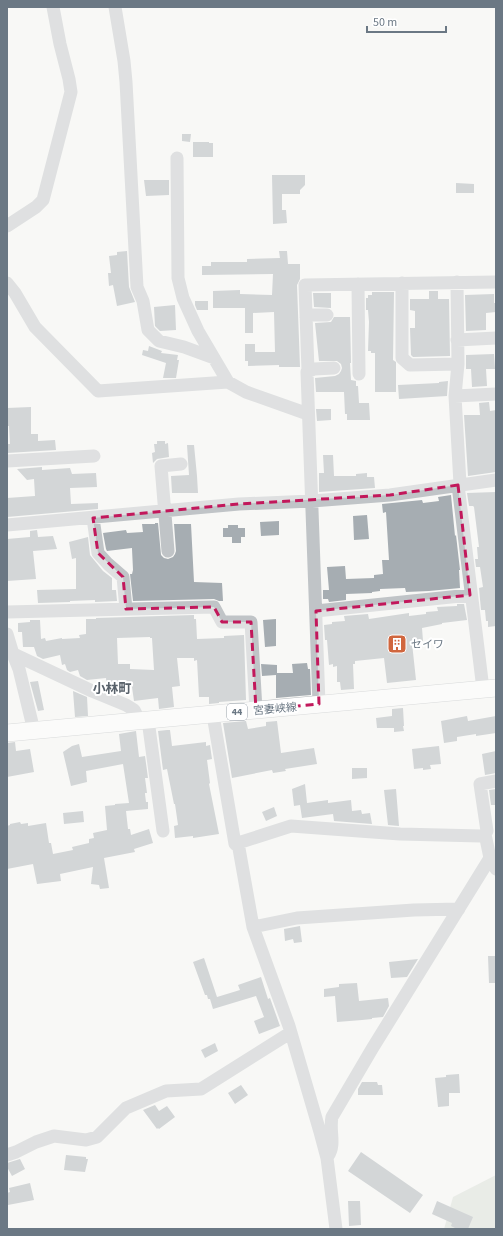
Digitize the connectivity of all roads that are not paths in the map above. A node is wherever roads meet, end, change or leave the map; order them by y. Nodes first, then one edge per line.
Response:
1 (53, 7) edge
2 (115, 7) edge
3 (177, 158) dead end
4 (7, 226) edge
5 (457, 282) junction
6 (496, 282) edge
7 (402, 283) junction
8 (7, 284) edge
9 (358, 284) junction
10 (327, 315) dead end
11 (306, 317) junction
12 (496, 338) edge
13 (457, 340) junction
14 (214, 358) junction
15 (458, 364) junction
16 (334, 368) dead end
17 (308, 371) junction
18 (359, 374) dead end
19 (228, 382) junction
20 (496, 394) edge
21 (455, 396) junction
22 (308, 414) junction
23 (94, 456) dead end
24 (7, 461) edge
25 (181, 464) dead end
26 (496, 480) edge
27 (459, 484) junction
28 (312, 501) junction
29 (165, 511) junction
30 (93, 518) junction
31 (7, 525) edge
32 (168, 551) dead end
33 (470, 595) junction
34 (126, 609) junction
35 (316, 611) junction
36 (7, 612) edge
37 (7, 634) edge
38 (10, 653) edge
39 (489, 688) edge
40 (319, 704) junction
41 (256, 710) junction
42 (213, 715) junction
43 (142, 721) junction
44 (34, 731) junction
45 (7, 734) edge
46 (496, 781) edge
47 (163, 831) dead end
48 (490, 832) edge
49 (238, 843) junction
50 (493, 863) edge
51 (459, 909) junction
52 (253, 928) junction
53 (290, 1033) junction
54 (7, 1155) edge
55 (327, 1158) junction
56 (336, 1229) edge

1 - 4 street
2 - 14 street
3 - 14 street
5 - 6 street
5 - 7 street
5 - 13 street
7 - 9 street
7 - 15 street
8 - 19 street
9 - 11 street
9 - 18 street
10 - 11 street
11 - 17 street
12 - 13 street
13 - 15 street
14 - 19 street
15 - 21 street
16 - 17 street
17 - 22 street
19 - 22 street
20 - 21 street
21 - 27 street
22 - 28 street
23 - 24 street
25 - 29 street
26 - 27 street
27 - 28 street
27 - 33 street
28 - 29 street
28 - 35 street
29 - 30 street
29 - 32 street
30 - 31 street
30 - 34 street
33 - 35 street
33 - 39 street
34 - 36 street
34 - 41 street
35 - 40 street
37 - 38 street
38 - 43 street
38 - 44 street
39 - 40 main road, 宮妻峡線 / 44
40 - 41 main road, 宮妻峡線 / 44
41 - 42 main road, 宮妻峡線 / 44
42 - 43 main road, 宮妻峡線 / 44
42 - 49 street
43 - 44 main road, 宮妻峡線 / 44
43 - 47 street
44 - 45 main road, 宮妻峡線 / 44
46 - 48 street
48 - 49 street
48 - 50 street
49 - 52 street
50 - 51 street
51 - 52 street
51 - 55 street
52 - 53 street
53 - 54 street
53 - 55 street
55 - 56 street

